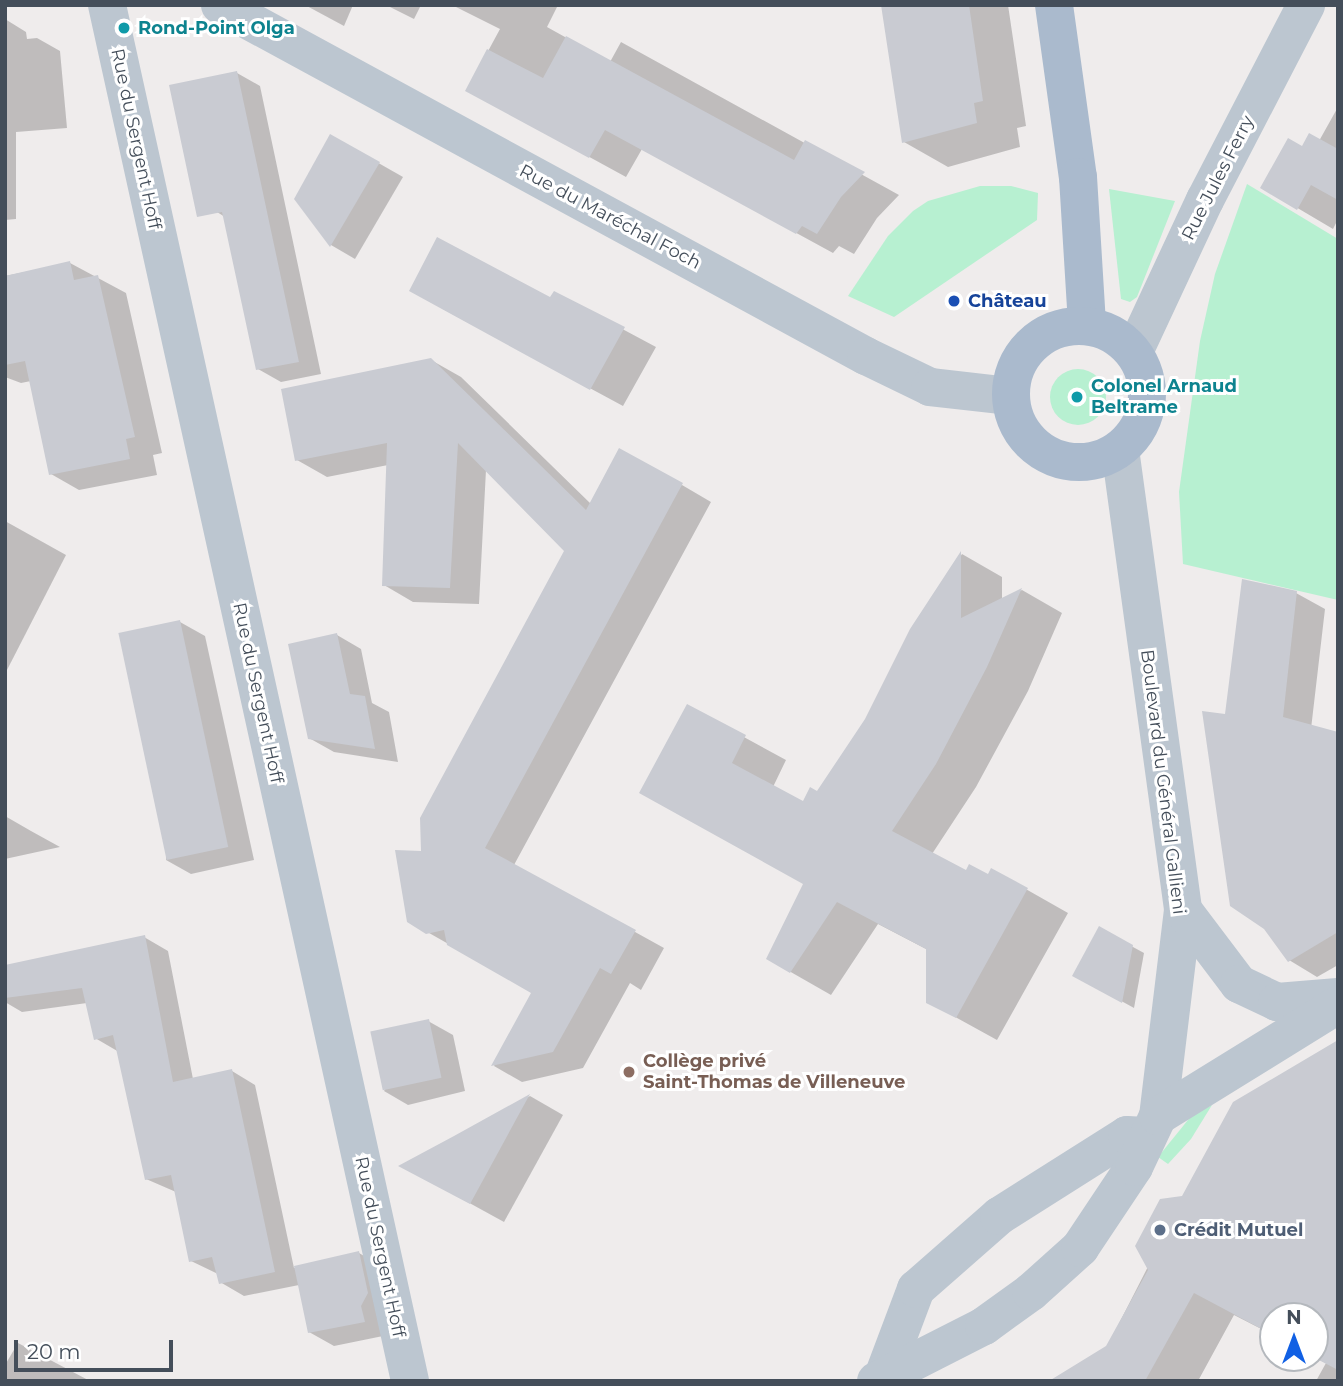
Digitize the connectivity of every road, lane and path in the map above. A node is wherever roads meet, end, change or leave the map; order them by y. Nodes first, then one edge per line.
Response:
1 (107, 5) edge
2 (219, 5) edge
3 (1054, 5) edge
4 (1306, 5) edge
5 (1087, 326) junction
6 (1134, 352) junction
7 (1010, 396) junction
8 (1120, 449) junction
9 (1183, 910) junction
10 (1338, 998) edge
11 (1338, 1005) edge
12 (1152, 1126) junction
13 (880, 1377) edge
14 (410, 1381) edge

1 - 14 street, Rue du Sergent Hoff
2 - 7 street, Rue du Maréchal Foch
3 - 5 main road
4 - 6 street, Rue Jules Ferry
5 - 6 main road
5 - 7 main road
6 - 8 main road
7 - 8 main road
8 - 9 street, Boulevard du Général Gallieni
9 - 10 street
9 - 12 street, Boulevard du Général Gallieni
11 - 12 street
12 - 13 street, Boulevard du Général Gallieni
12 - 13 street

